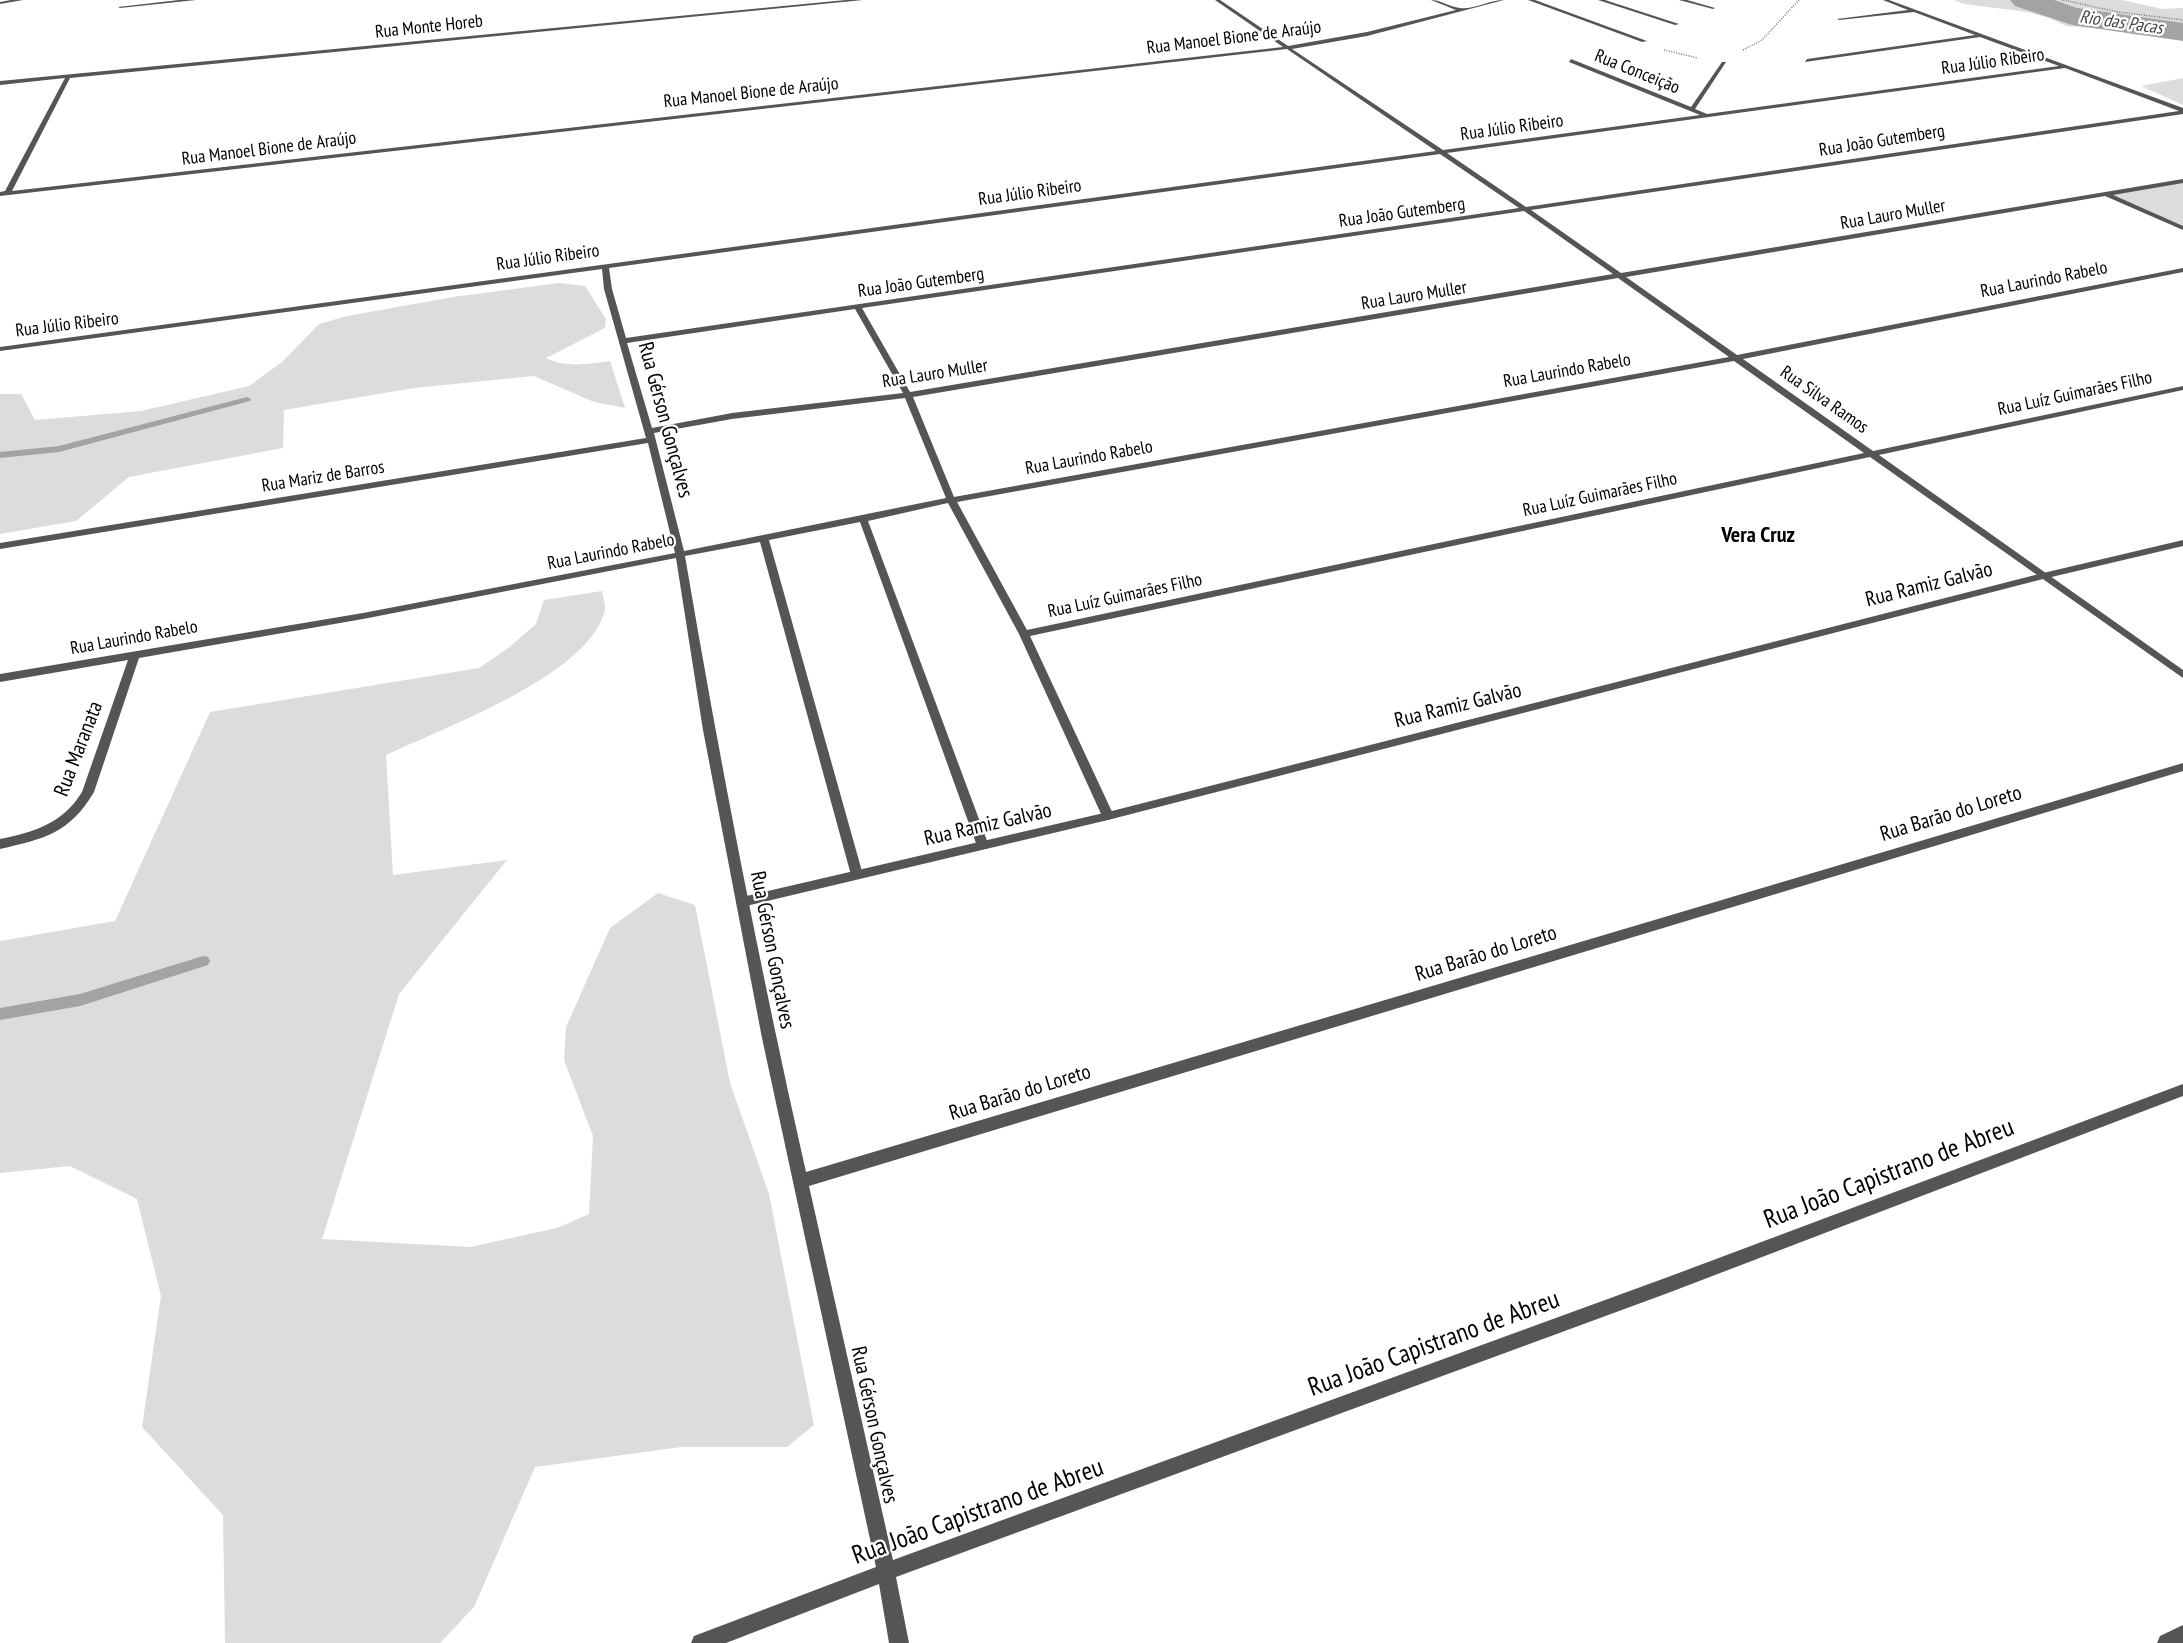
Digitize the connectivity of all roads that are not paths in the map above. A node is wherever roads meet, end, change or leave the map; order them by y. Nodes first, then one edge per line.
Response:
1 (21, 0) edge
2 (194, 0) edge
3 (860, 0) edge
4 (1217, 0) edge
5 (1433, 0) edge
6 (1502, 0) edge
7 (1530, 0) edge
8 (1600, 0) edge
9 (1681, 0) edge
10 (1885, 0) edge
11 (0, 3) edge
12 (120, 7) dead end
13 (1713, 8) dead end
14 (1462, 11) junction
15 (1916, 11) junction
16 (1839, 20) dead end
17 (1677, 24) dead end
18 (1980, 36) junction
19 (1644, 41) dead end
20 (1286, 48) junction
21 (1571, 61) dead end
22 (1807, 61) dead end
23 (1724, 63) dead end
24 (2064, 67) junction
25 (68, 77) junction
26 (0, 83) edge
27 (1692, 110) junction
28 (2183, 111) edge
29 (1708, 117) junction
30 (1445, 153) junction
31 (2183, 181) edge
32 (2104, 193) junction
33 (3, 194) edge
34 (1527, 210) junction
35 (2183, 228) edge
36 (605, 265) junction
37 (2183, 270) edge
38 (1622, 277) junction
39 (858, 308) junction
40 (625, 341) junction
41 (0, 349) edge
42 (1736, 358) junction
43 (2183, 388) edge
44 (908, 395) junction
45 (650, 436) junction
46 (1873, 454) junction
47 (951, 500) junction
48 (863, 519) junction
49 (763, 537) junction
50 (2183, 543) edge
51 (0, 546) edge
52 (680, 555) junction
53 (2042, 576) junction
54 (1024, 634) junction
55 (135, 654) junction
56 (2183, 675) edge
57 (0, 678) edge
58 (2183, 767) edge
59 (1108, 816) junction
60 (0, 844) edge
61 (983, 846) junction
62 (856, 875) junction
63 (742, 902) junction
64 (2183, 1090) edge
65 (801, 1181) junction
66 (886, 1572) junction
67 (2183, 1635) edge
68 (701, 1643) edge
69 (899, 1643) edge
70 (2167, 1643) edge

1 - 11 street
2 - 12 street
3 - 25 street, Rua Monte Horeb
4 - 20 street, Rua Silva Ramos
5 - 14 street
6 - 14 street, Rua Manoel Bione de Araújo
7 - 19 street
8 - 17 street
9 - 13 street
10 - 15 street
14 - 20 street, Rua Manoel Bione de Araújo
15 - 16 street
15 - 18 street
18 - 22 street
18 - 24 street
20 - 30 street, Rua Silva Ramos
20 - 33 street, Rua Manoel Bione de Araújo
21 - 27 street, Rua Conceição
23 - 27 street, Rua Conceição
24 - 28 street
24 - 29 street, Rua Júlio Ribeiro
25 - 26 street, Rua Monte Horeb
25 - 33 street
27 - 29 street, Rua Conceição
28 - 34 street, Rua João Gutemberg
29 - 30 street, Rua Júlio Ribeiro
30 - 34 street, Rua Silva Ramos
30 - 36 street, Rua Júlio Ribeiro
31 - 32 street, Rua Lauro Muller
32 - 35 street
32 - 38 street, Rua Lauro Muller
34 - 38 street, Rua Silva Ramos
34 - 39 street, Rua João Gutemberg
36 - 40 street, Rua Gérson Gonçalves
36 - 41 street, Rua Júlio Ribeiro
37 - 42 street, Rua Laurindo Rabelo
38 - 42 street, Rua Silva Ramos
38 - 44 street, Rua Lauro Muller
39 - 40 street, Rua João Gutemberg
39 - 44 street
40 - 45 street, Rua Gérson Gonçalves
42 - 46 street, Rua Silva Ramos
42 - 47 street, Rua Laurindo Rabelo
43 - 46 street, Rua Luíz Guimarães Filho
44 - 45 street, Rua Lauro Muller
44 - 47 street
45 - 51 street, Rua Mariz de Barros
45 - 52 street, Rua Gérson Gonçalves
46 - 53 street, Rua Silva Ramos
46 - 54 street, Rua Luíz Guimarães Filho
47 - 48 street, Rua Laurindo Rabelo
47 - 54 street
48 - 49 street, Rua Laurindo Rabelo
48 - 61 street
49 - 52 street, Rua Laurindo Rabelo
49 - 62 street
50 - 53 street, Rua Ramiz Galvão
52 - 55 street, Rua Laurindo Rabelo
52 - 63 street, Rua Gérson Gonçalves
53 - 56 street, Rua Silva Ramos
53 - 59 street, Rua Ramiz Galvão
54 - 59 street
55 - 57 street, Rua Laurindo Rabelo
55 - 60 street, Rua Maranata
58 - 65 street, Rua Barão do Loreto
59 - 61 street, Rua Ramiz Galvão
61 - 62 street, Rua Ramiz Galvão
62 - 63 street, Rua Ramiz Galvão
63 - 65 street, Rua Gérson Gonçalves
64 - 66 street, Rua João Capistrano de Abreu
65 - 66 street, Rua Gérson Gonçalves
66 - 68 street, Rua João Capistrano de Abreu
66 - 69 street, Rua Gérson Gonçalves
67 - 70 street

